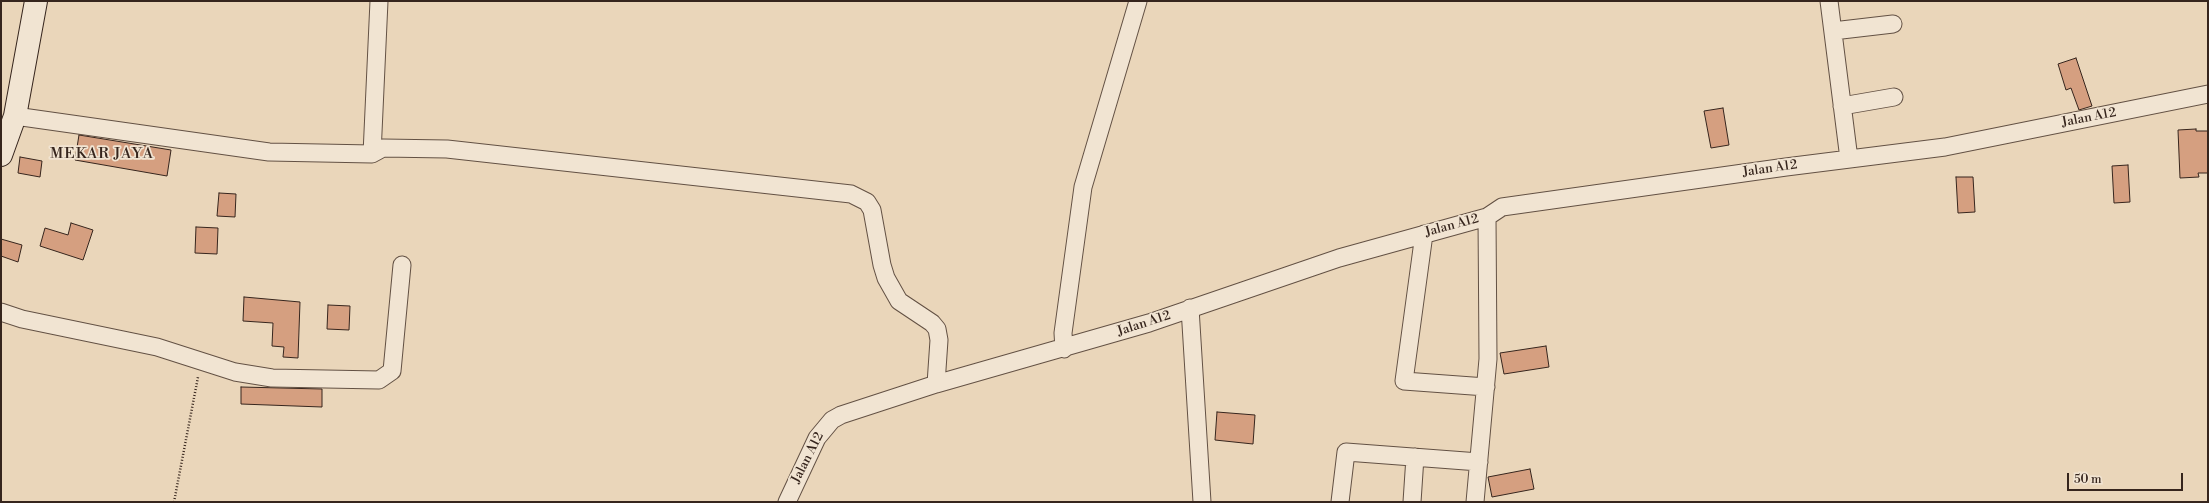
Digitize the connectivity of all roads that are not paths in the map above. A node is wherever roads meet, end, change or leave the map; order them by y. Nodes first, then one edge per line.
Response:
1 (36, 1) edge
2 (379, 1) edge
3 (1138, 1) edge
4 (1829, 1) edge
5 (1893, 24) dead end
6 (1833, 32) junction
7 (2208, 94) edge
8 (1894, 97) dead end
9 (1842, 106) junction
10 (15, 116) junction
11 (1, 154) edge
12 (372, 154) junction
13 (1849, 159) junction
14 (1487, 217) junction
15 (1424, 234) junction
16 (402, 265) dead end
17 (1190, 308) junction
18 (1, 312) edge
19 (1064, 349) junction
20 (936, 384) junction
21 (1486, 387) junction
22 (1415, 457) junction
23 (1479, 462) junction
24 (786, 502) edge
25 (1202, 502) edge
26 (1340, 502) edge
27 (1412, 502) edge
28 (1476, 502) edge

1 - 10 street
2 - 12 street
3 - 19 street
4 - 6 street
5 - 6 street
6 - 9 street
7 - 13 street, Jalan A12
8 - 9 street
9 - 13 street
10 - 11 street
10 - 12 street
12 - 20 street
13 - 14 street, Jalan A12
14 - 15 street, Jalan A12
14 - 21 street
15 - 17 street, Jalan A12
15 - 21 street
16 - 18 street
17 - 19 street, Jalan A12
17 - 25 street
19 - 20 street, Jalan A12
20 - 24 street, Jalan A12
21 - 23 street
22 - 23 street
22 - 26 street
22 - 27 street
23 - 28 street

